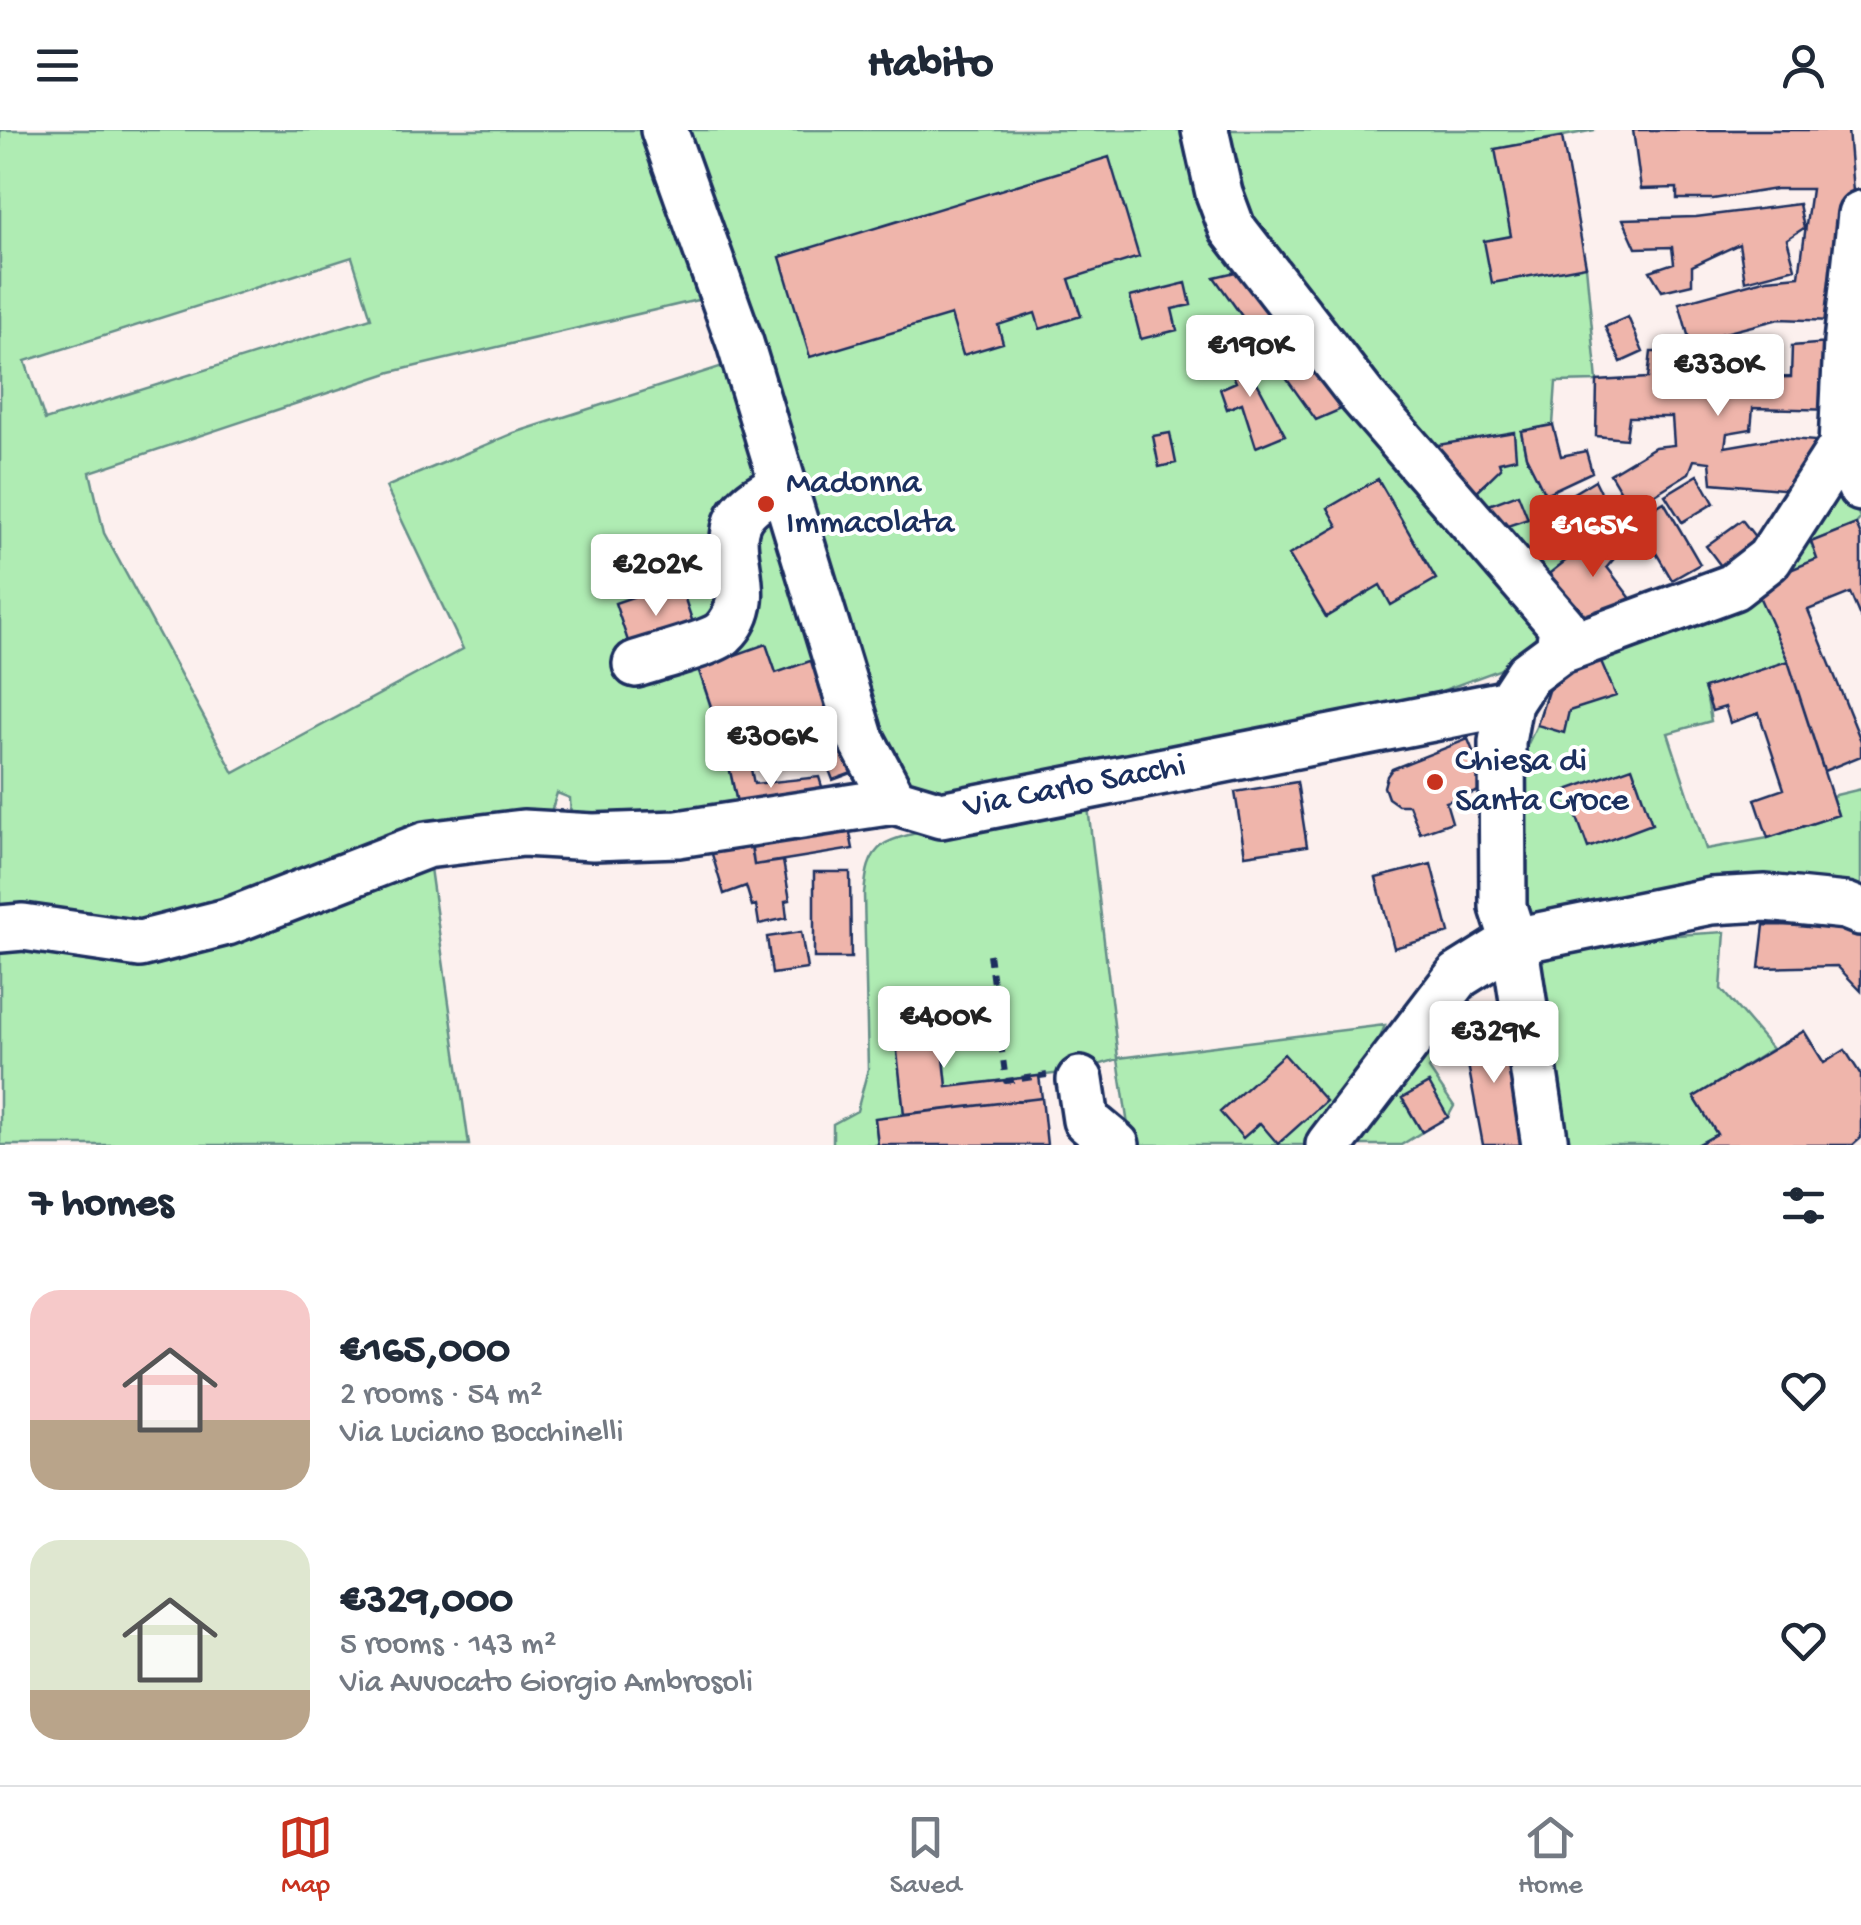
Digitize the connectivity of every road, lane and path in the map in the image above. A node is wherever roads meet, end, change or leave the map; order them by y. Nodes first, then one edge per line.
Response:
1 (664, 130) edge
2 (1205, 130) edge
3 (1861, 214) edge
4 (1842, 446) junction
5 (783, 483) junction
6 (1861, 488) edge
7 (1559, 651) junction
8 (636, 664) dead end
9 (1509, 703) junction
10 (894, 801) junction
11 (1853, 909) edge
12 (0, 929) edge
13 (1514, 941) junction
14 (989, 954) dead end
15 (1080, 1080) joint
16 (1116, 1145) edge
17 (1329, 1145) edge
18 (1546, 1145) edge

1 - 5 street
2 - 7 street
3 - 4 street
4 - 6 street
4 - 7 street
5 - 8 street
5 - 10 street
7 - 9 street
9 - 10 street, Via Carlo Sacchi
9 - 13 street
10 - 12 street, Via Carlo Sacchi
11 - 13 street
13 - 17 street
13 - 18 street
14 - 15 path
15 - 16 street

